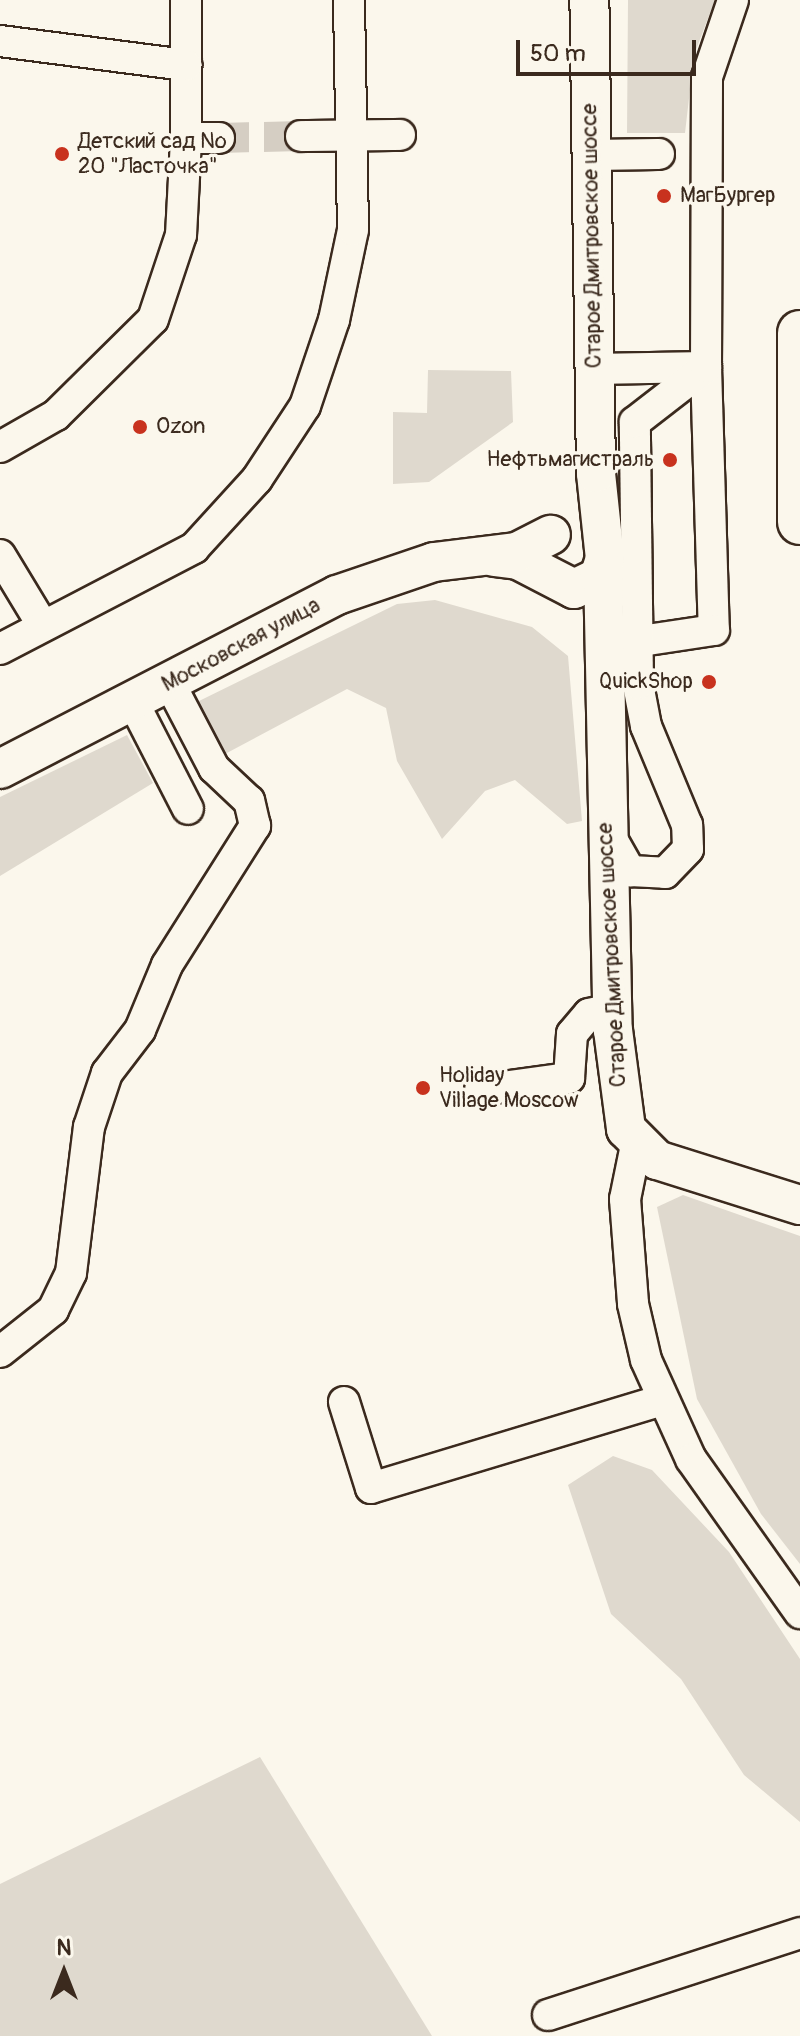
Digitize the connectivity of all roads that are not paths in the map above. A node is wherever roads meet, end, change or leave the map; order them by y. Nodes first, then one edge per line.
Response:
1 (186, 0) edge
2 (349, 0) edge
3 (589, 0) edge
4 (733, 0) edge
5 (0, 41) edge
6 (186, 65) junction
7 (400, 135) dead end
8 (301, 136) tunnel mouth
9 (351, 136) junction
10 (186, 138) junction
11 (219, 138) tunnel mouth
12 (659, 154) dead end
13 (591, 155) junction
14 (800, 333) edge
15 (706, 367) junction
16 (593, 369) junction
17 (0, 447) edge
18 (800, 522) edge
19 (0, 555) edge
20 (574, 556) junction
21 (43, 626) junction
22 (635, 642) junction
23 (0, 649) edge
24 (169, 682) junction
25 (133, 702) junction
26 (0, 769) edge
27 (188, 809) dead end
28 (605, 823) junction
29 (612, 1009) junction
30 (480, 1090) dead end
31 (636, 1145) junction
32 (800, 1180) edge
33 (742, 1189) junction
34 (800, 1205) edge
35 (0, 1352) edge
36 (662, 1400) junction
37 (344, 1402) dead end
38 (800, 1613) edge
39 (800, 1933) edge
40 (548, 2015) dead end

1 - 6 street
2 - 9 street
3 - 13 main road, Старое Дмитровское шоссе
4 - 15 street
5 - 6 street
6 - 10 street
7 - 9 street
8 - 9 street
9 - 21 street
10 - 11 street
10 - 17 street
12 - 13 street
13 - 16 main road, Старое Дмитровское шоссе
14 - 18 highway
15 - 16 street
15 - 22 street
15 - 22 street
16 - 20 main road, Старое Дмитровское шоссе
19 - 21 street
20 - 24 main road, Московская улица
20 - 28 main road, Старое Дмитровское шоссе
21 - 23 street
22 - 28 street
24 - 25 main road, Московская улица
24 - 35 street
25 - 26 main road, Московская улица
25 - 27 street
28 - 29 main road, Старое Дмитровское шоссе
29 - 30 street
29 - 31 main road, Старое Дмитровское шоссе
31 - 33 main road
31 - 36 street
32 - 33 main road
33 - 34 main road
36 - 37 street
36 - 38 street
39 - 40 street

